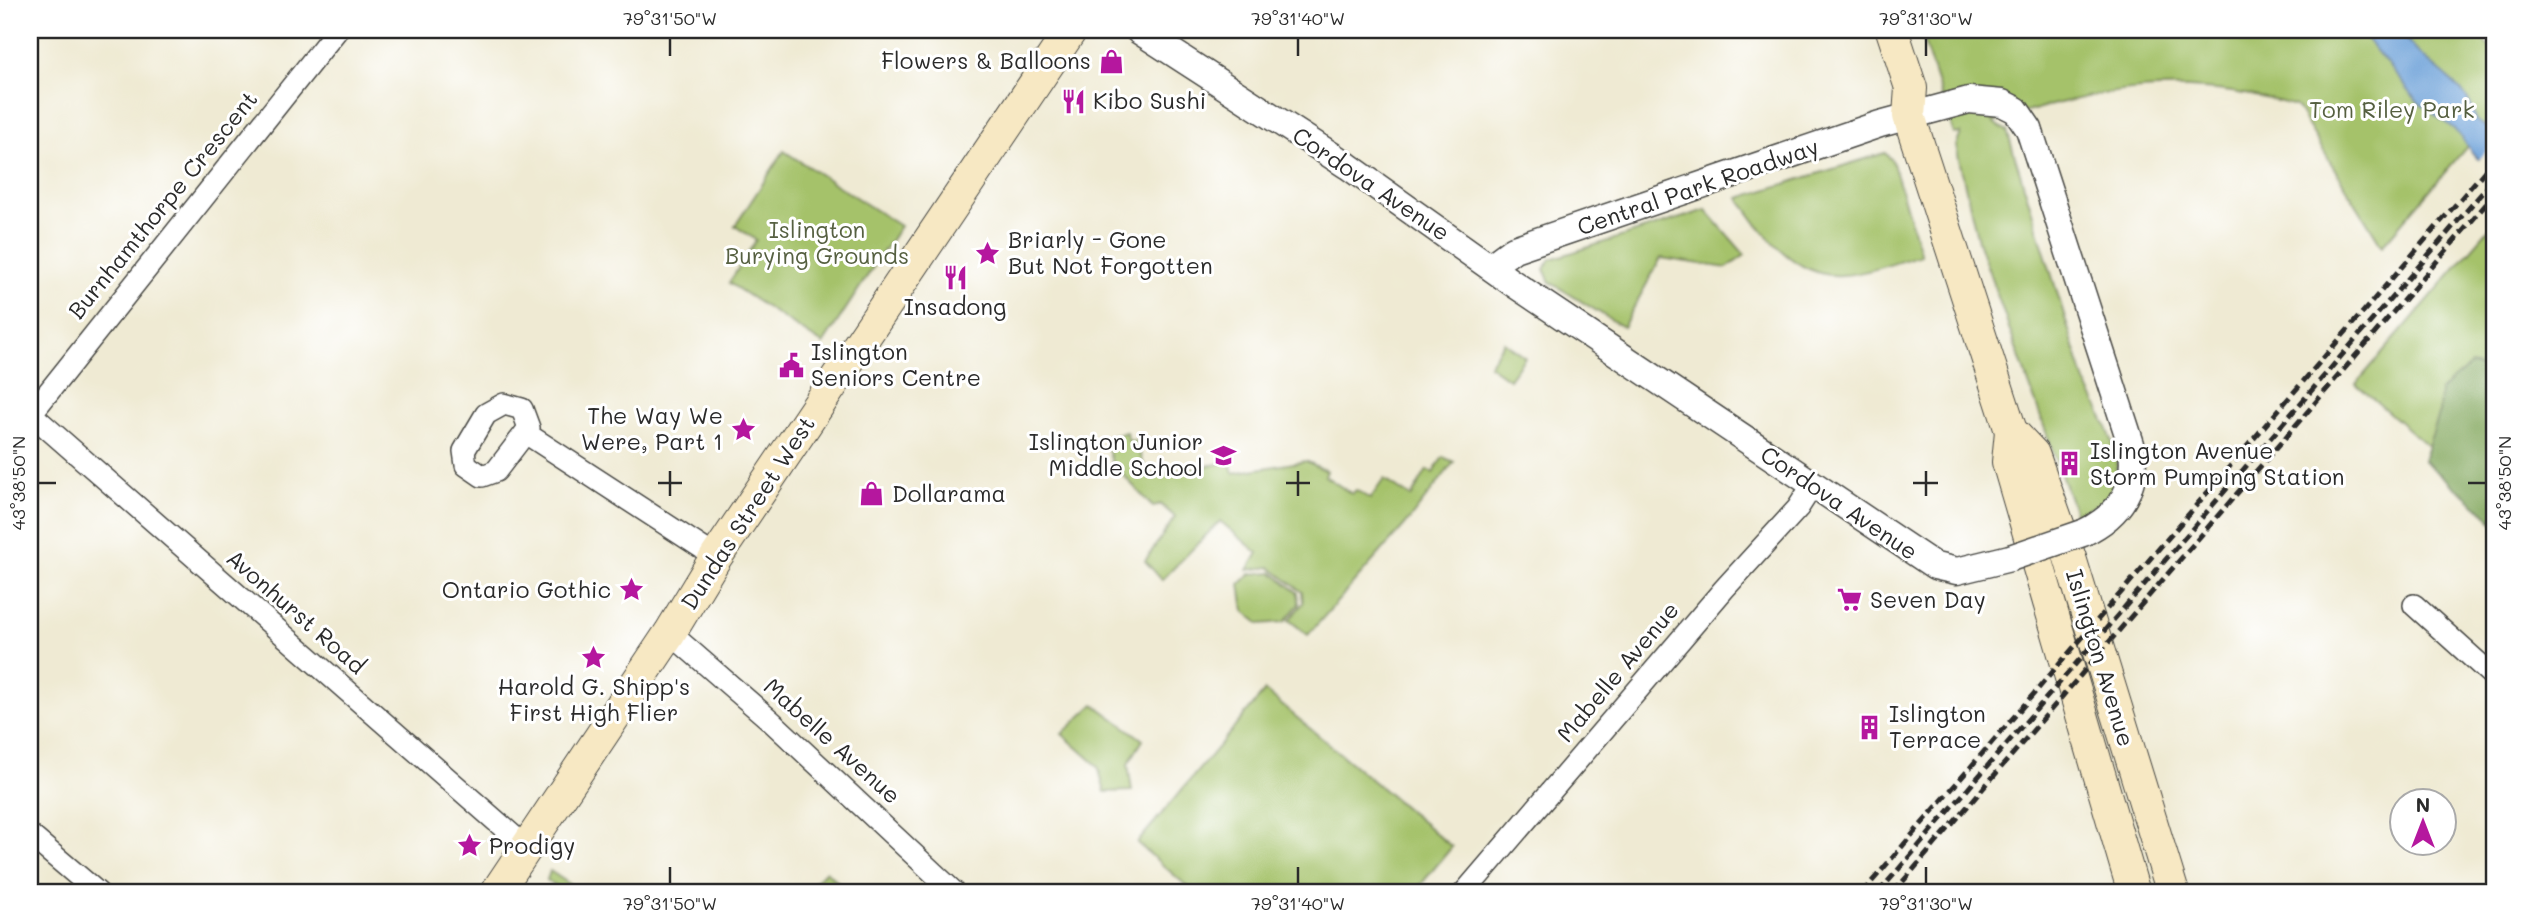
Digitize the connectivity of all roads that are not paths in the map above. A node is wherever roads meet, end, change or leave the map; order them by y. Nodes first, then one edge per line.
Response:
1 (337, 30) edge
2 (1071, 30) edge
3 (1138, 30) edge
4 (1870, 30) edge
5 (1892, 30) edge
6 (1909, 116) junction
7 (1491, 266) junction
8 (30, 414) edge
9 (2011, 431) junction
10 (527, 435) dead end
11 (1812, 486) junction
12 (716, 557) junction
13 (2414, 605) dead end
14 (670, 633) junction
15 (2494, 677) edge
16 (30, 835) edge
17 (528, 849) junction
18 (98, 893) edge
19 (496, 893) edge
20 (955, 893) edge
21 (1464, 893) edge
22 (2134, 893) edge
23 (2172, 893) edge

1 - 8 street, Burnhamthorpe Crescent
2 - 12 main road, Dundas Street West
3 - 7 street, Cordova Avenue
4 - 6 main road, Islington Avenue
5 - 6 main road, Islington Avenue
6 - 7 street, Central Park Roadway
6 - 9 main road, Islington Avenue
6 - 11 street, Cordova Avenue, bridge
7 - 11 street, Cordova Avenue
8 - 17 street, Avonhurst Road
9 - 22 main road, Islington Avenue
9 - 23 main road, Islington Avenue
10 - 12 street
11 - 21 street, Mabelle Avenue
12 - 14 main road, Dundas Street West
13 - 15 street
14 - 17 main road, Dundas Street West
14 - 20 street, Mabelle Avenue
16 - 18 street
17 - 19 main road, Dundas Street West

